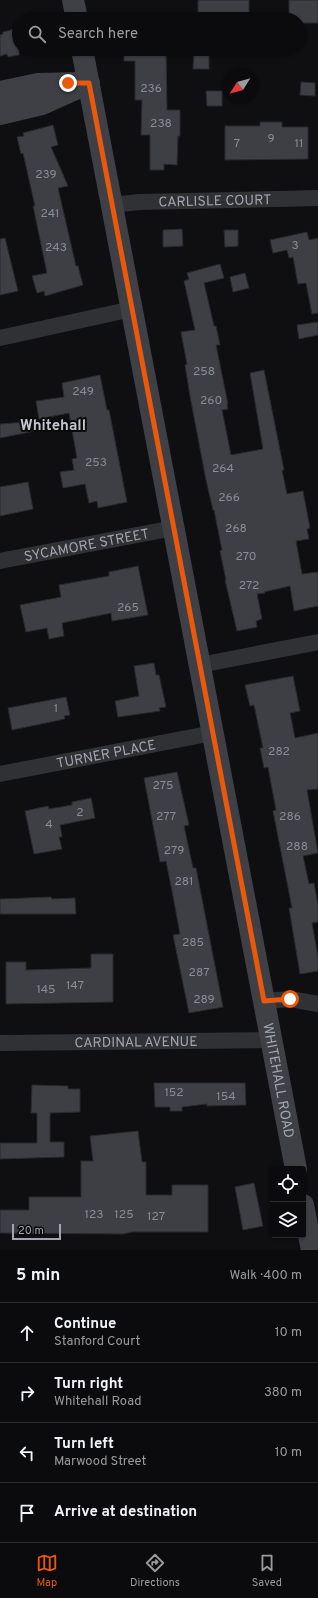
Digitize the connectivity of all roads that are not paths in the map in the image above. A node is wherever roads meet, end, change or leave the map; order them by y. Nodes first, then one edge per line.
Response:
1 (73, 0) edge
2 (76, 12) edge
3 (83, 56) edge
4 (89, 83) junction
5 (0, 92) edge
6 (0, 114) edge
7 (318, 198) edge
8 (112, 205) junction
9 (132, 309) junction
10 (0, 338) edge
11 (174, 528) junction
12 (0, 561) edge
13 (318, 642) edge
14 (200, 665) junction
15 (213, 733) junction
16 (0, 774) edge
17 (264, 1001) junction
18 (318, 1004) edge
19 (271, 1040) junction
20 (0, 1043) edge
21 (295, 1166) edge
22 (306, 1220) edge
23 (312, 1250) edge

1 - 2 street
3 - 4 street, WHITEHALL ROAD
4 - 5 street
4 - 6 street
4 - 8 street, WHITEHALL ROAD
7 - 8 street, CARLISLE COURT
8 - 9 street, WHITEHALL ROAD
9 - 10 street
9 - 11 street, WHITEHALL ROAD
11 - 12 street, SYCAMORE STREET
11 - 14 street, WHITEHALL ROAD
13 - 14 street
14 - 15 street, WHITEHALL ROAD
15 - 16 street, TURNER PLACE
15 - 17 street, WHITEHALL ROAD
17 - 18 street
17 - 19 street, WHITEHALL ROAD
19 - 20 street, CARDINAL AVENUE
19 - 21 street, WHITEHALL ROAD
22 - 23 street

